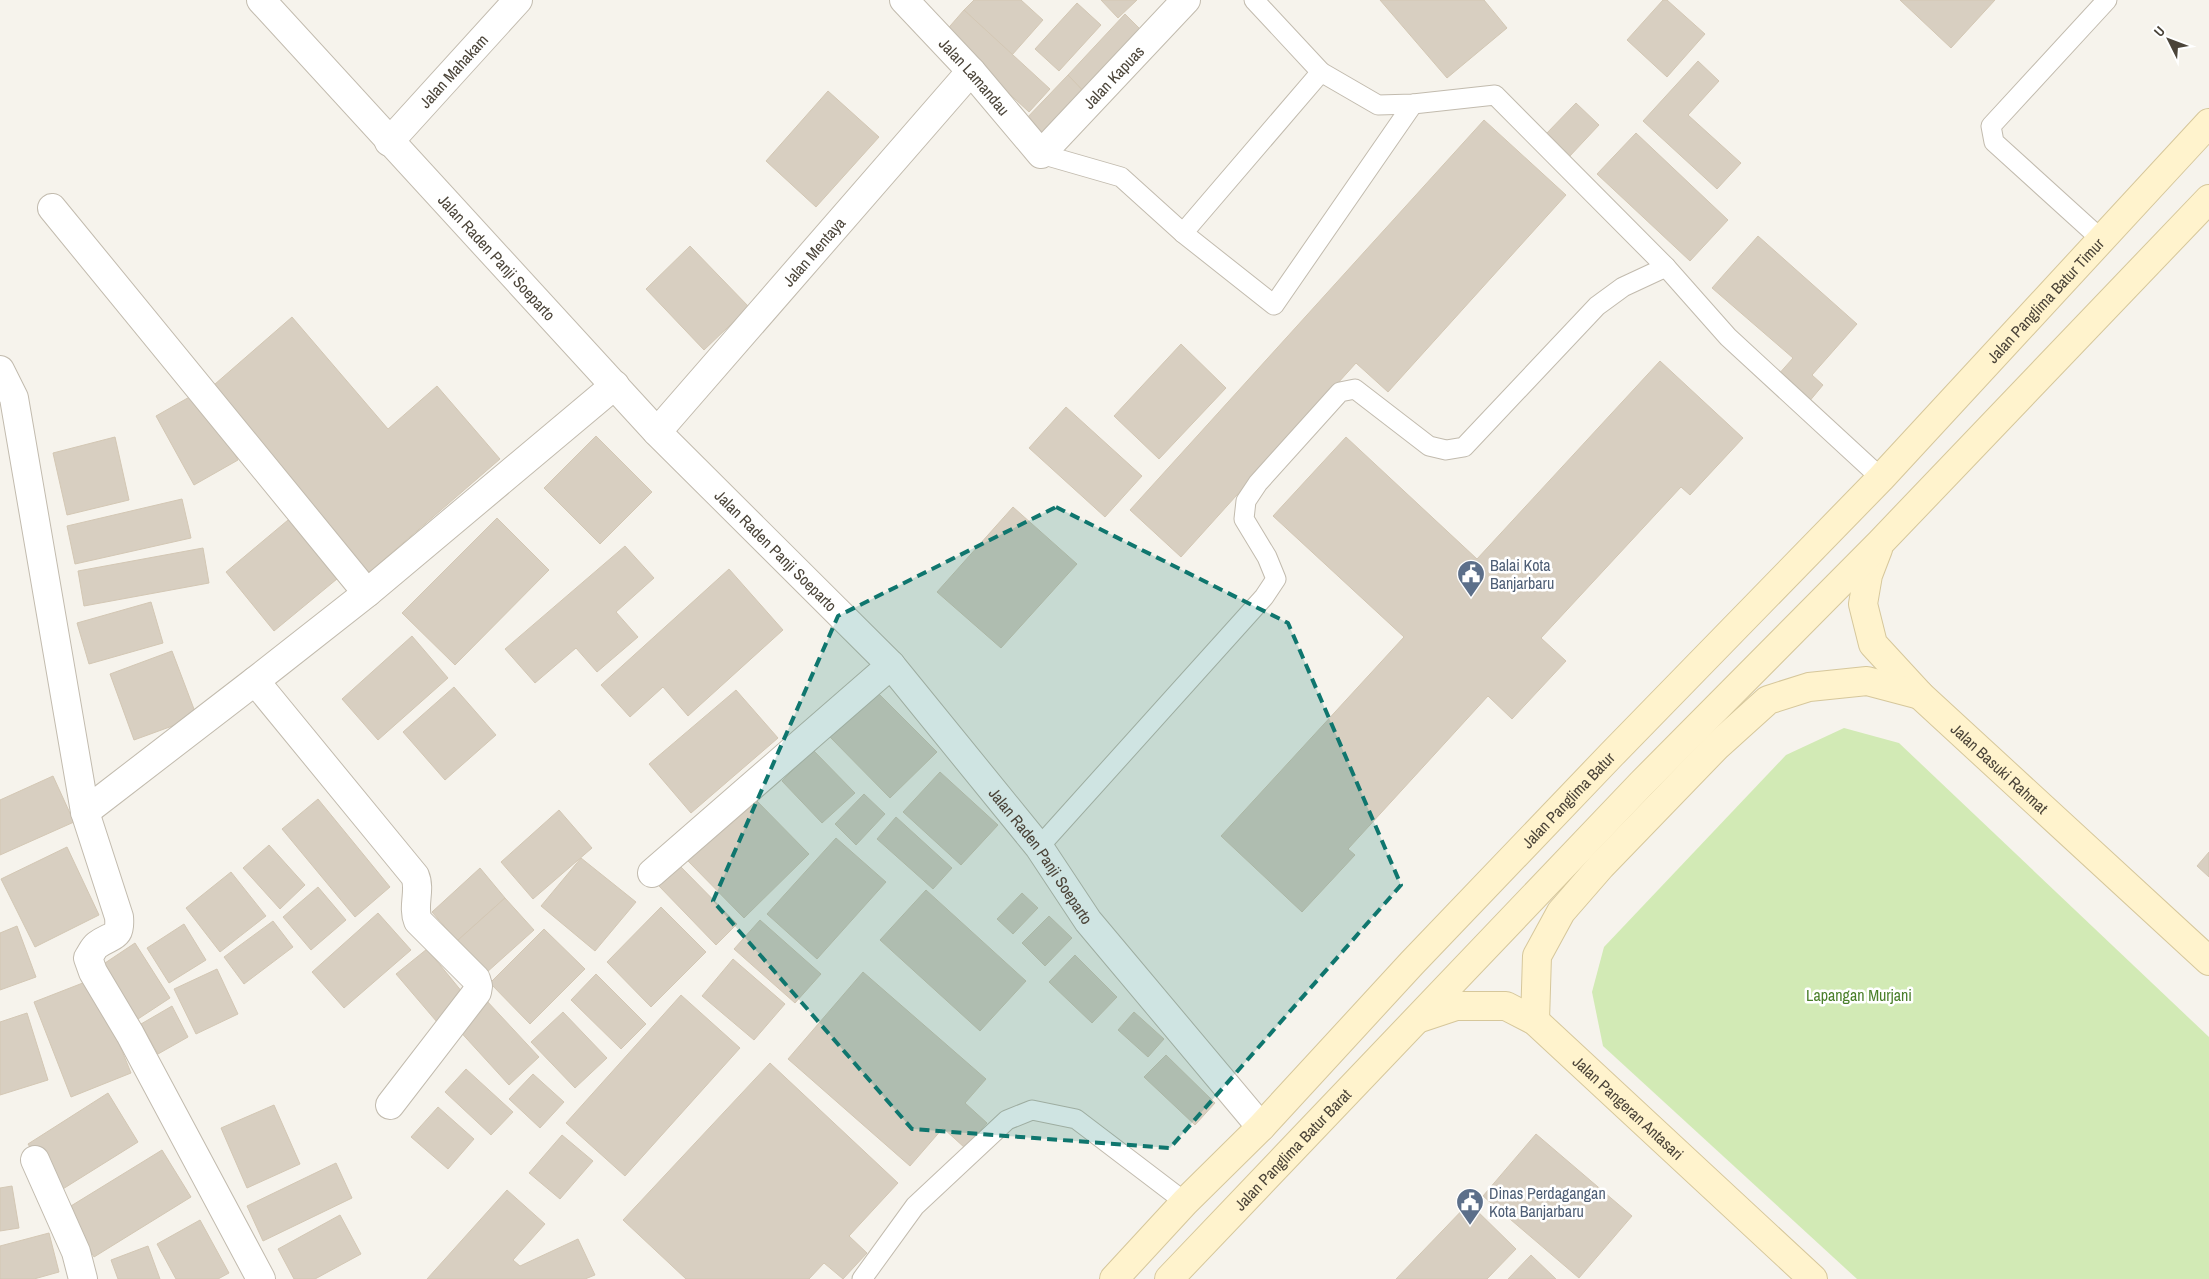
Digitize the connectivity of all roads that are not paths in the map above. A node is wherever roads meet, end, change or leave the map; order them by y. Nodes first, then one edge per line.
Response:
1 (261, 0) edge
2 (518, 0) edge
3 (904, 0) edge
4 (1186, 0) edge
5 (1254, 0) edge
6 (2107, 0) edge
7 (971, 71) junction
8 (1321, 72) junction
9 (1413, 104) junction
10 (2209, 123) edge
11 (389, 142) junction
12 (1041, 154) junction
13 (2209, 199) edge
14 (52, 208) dead end
15 (1183, 233) junction
16 (2102, 240) junction
17 (1666, 267) junction
18 (0, 370) edge
19 (614, 385) junction
20 (657, 432) junction
21 (1881, 478) junction
22 (1880, 543) junction
23 (367, 593) junction
24 (891, 665) junction
25 (256, 682) junction
26 (1920, 694) junction
27 (85, 812) junction
28 (1039, 847) junction
29 (652, 873) dead end
30 (2209, 961) edge
31 (1416, 1019) junction
32 (1535, 1021) junction
33 (390, 1105) dead end
34 (1261, 1127) junction
35 (35, 1160) dead end
36 (1185, 1202) junction
37 (83, 1279) edge
38 (261, 1279) edge
39 (862, 1279) edge
40 (1114, 1279) edge
41 (1168, 1279) edge
42 (1813, 1279) edge

1 - 11 street, Jalan Raden Panji Soeparto
2 - 11 street, Jalan Mahakam
3 - 7 street, Jalan Lamandau
4 - 12 street, Jalan Kapuas
5 - 8 lane
6 - 16 lane
7 - 12 street, Jalan Lamandau
7 - 20 street, Jalan Mentaya
8 - 9 lane
8 - 15 lane
9 - 15 lane
9 - 17 lane
10 - 16 main road, Jalan Panglima Batur Timur
11 - 19 street, Jalan Raden Panji Soeparto
12 - 15 lane
13 - 22 main road
14 - 23 street
16 - 21 main road, Jalan Panglima Batur Timur
17 - 21 lane
17 - 28 lane
18 - 27 street
19 - 20 street, Jalan Raden Panji Soeparto
19 - 23 street
20 - 24 street, Jalan Raden Panji Soeparto
21 - 34 main road, Jalan Panglima Batur
22 - 26 main road, Jalan Basuki Rahmat
22 - 31 main road
23 - 25 street
24 - 28 street, Jalan Raden Panji Soeparto
24 - 29 street
25 - 27 street
25 - 33 street
26 - 30 main road, Jalan Basuki Rahmat
26 - 32 main road
27 - 38 street
28 - 34 street, Jalan Raden Panji Soeparto
31 - 32 main road, Jalan Pangeran Antasari
31 - 41 main road, Jalan Panglima Batur Barat
32 - 42 main road, Jalan Pangeran Antasari
34 - 36 main road
35 - 37 street
36 - 39 lane
36 - 40 main road

